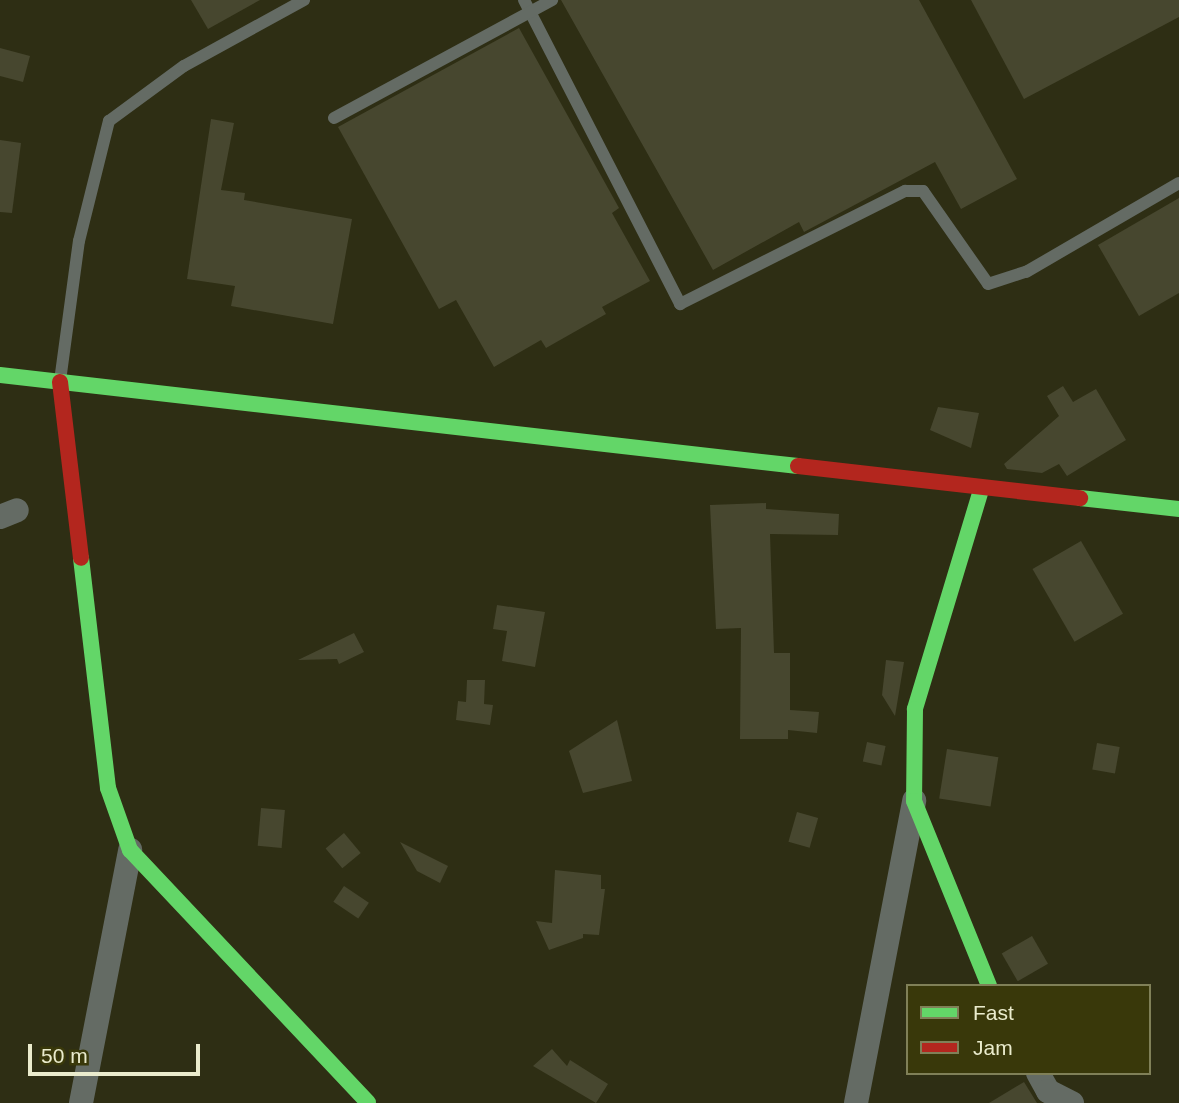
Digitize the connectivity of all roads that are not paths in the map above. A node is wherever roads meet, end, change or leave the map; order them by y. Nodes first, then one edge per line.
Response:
1 (304, 0) edge
2 (524, 0) edge
3 (552, 0) edge
4 (530, 12) junction
5 (334, 118) dead end
6 (1179, 183) edge
7 (0, 375) edge
8 (60, 382) junction
9 (981, 490) junction
10 (1179, 509) edge
11 (914, 801) junction
12 (130, 850) junction
13 (988, 984) edge
14 (1039, 1075) edge
15 (81, 1103) edge
16 (368, 1103) edge
17 (856, 1103) edge
18 (1072, 1103) edge

1 - 8 lane
2 - 4 lane
3 - 4 lane
4 - 5 lane
4 - 6 lane
7 - 8 street
8 - 9 street
8 - 12 street
9 - 10 street
9 - 11 street
11 - 13 street
11 - 17 street
12 - 15 street
12 - 16 street
14 - 18 street

